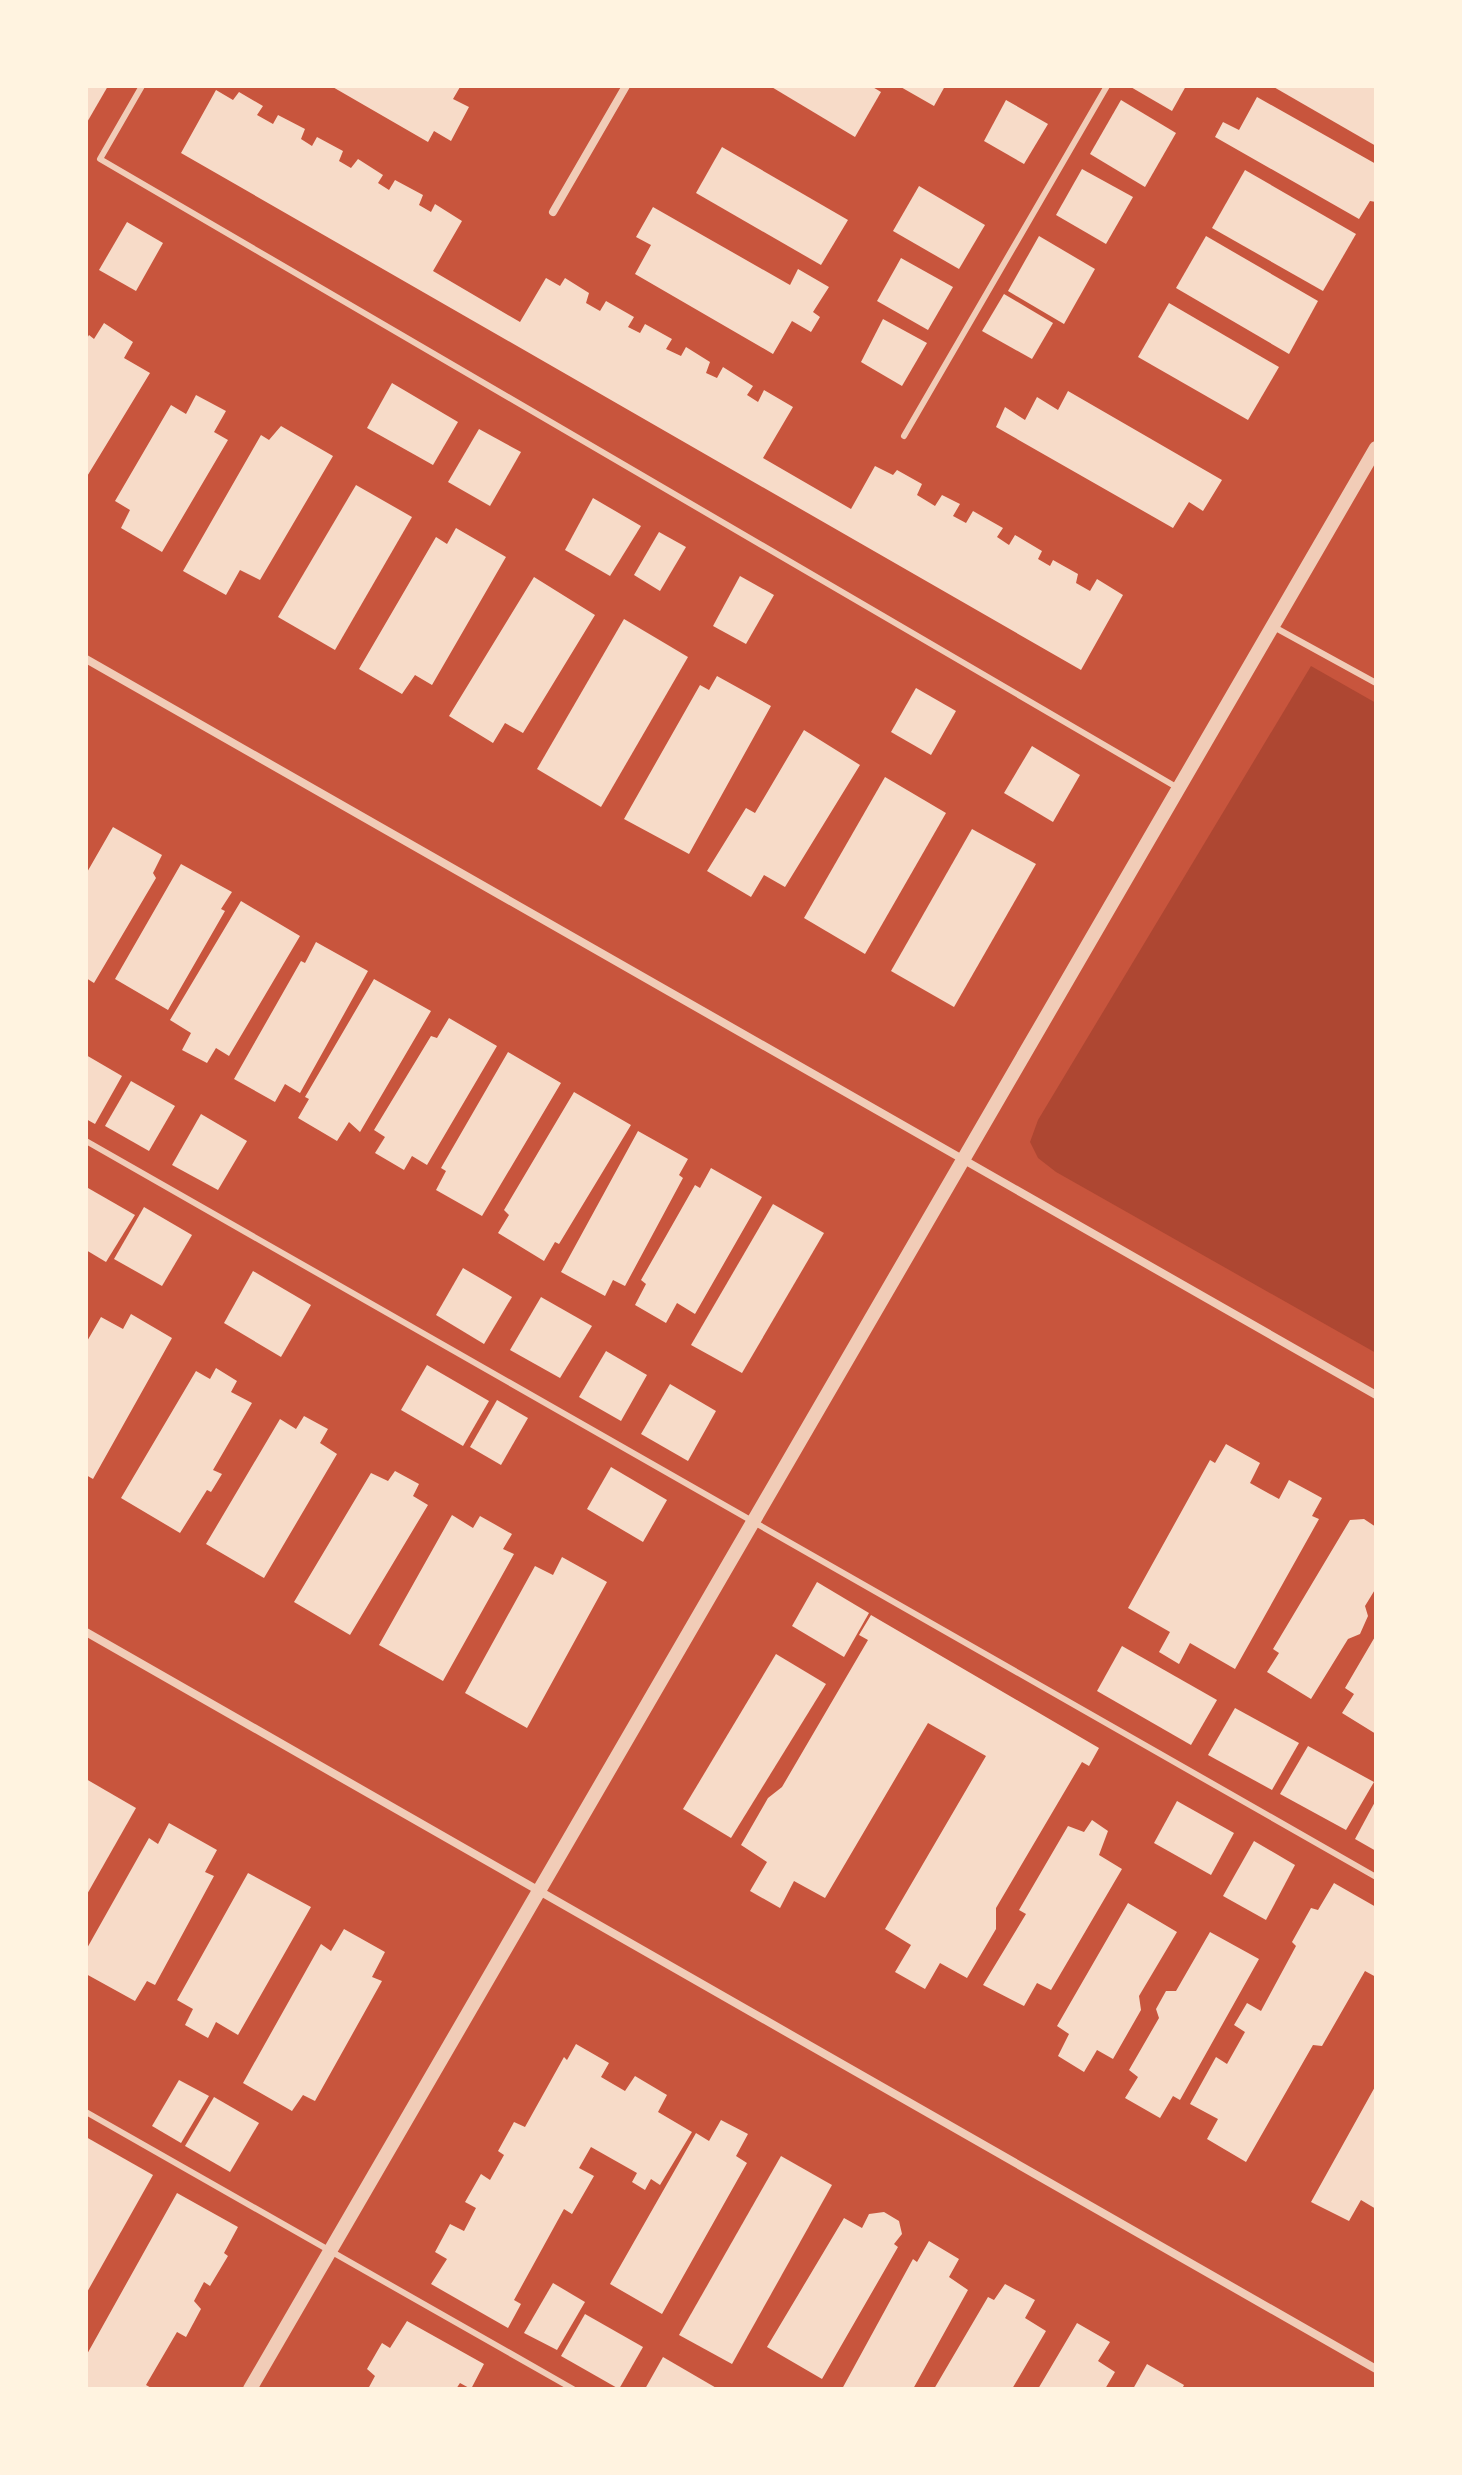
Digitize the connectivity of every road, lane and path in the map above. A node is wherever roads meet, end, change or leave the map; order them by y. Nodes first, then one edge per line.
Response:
1 (142, 86) edge
2 (626, 86) edge
3 (1107, 86) edge
4 (553, 212) dead end
5 (904, 436) dead end
6 (1376, 448) edge
7 (1273, 626) junction
8 (86, 659) edge
9 (1376, 683) edge
10 (1178, 789) junction
11 (86, 1141) edge
12 (963, 1159) junction
13 (1376, 1395) edge
14 (753, 1521) junction
15 (86, 1632) edge
16 (1376, 1877) edge
17 (539, 1890) junction
18 (86, 2112) edge
19 (330, 2251) junction
20 (1376, 2369) edge
21 (250, 2389) edge
22 (573, 2389) edge

1 - 10 lane
2 - 4 street
3 - 5 lane
6 - 7 street
7 - 9 lane
7 - 10 street
8 - 12 street
10 - 12 street
11 - 14 lane
12 - 13 street
12 - 14 street
14 - 16 lane
14 - 17 street
15 - 17 street
17 - 19 street
17 - 20 street
18 - 19 lane
19 - 21 street
19 - 22 lane

